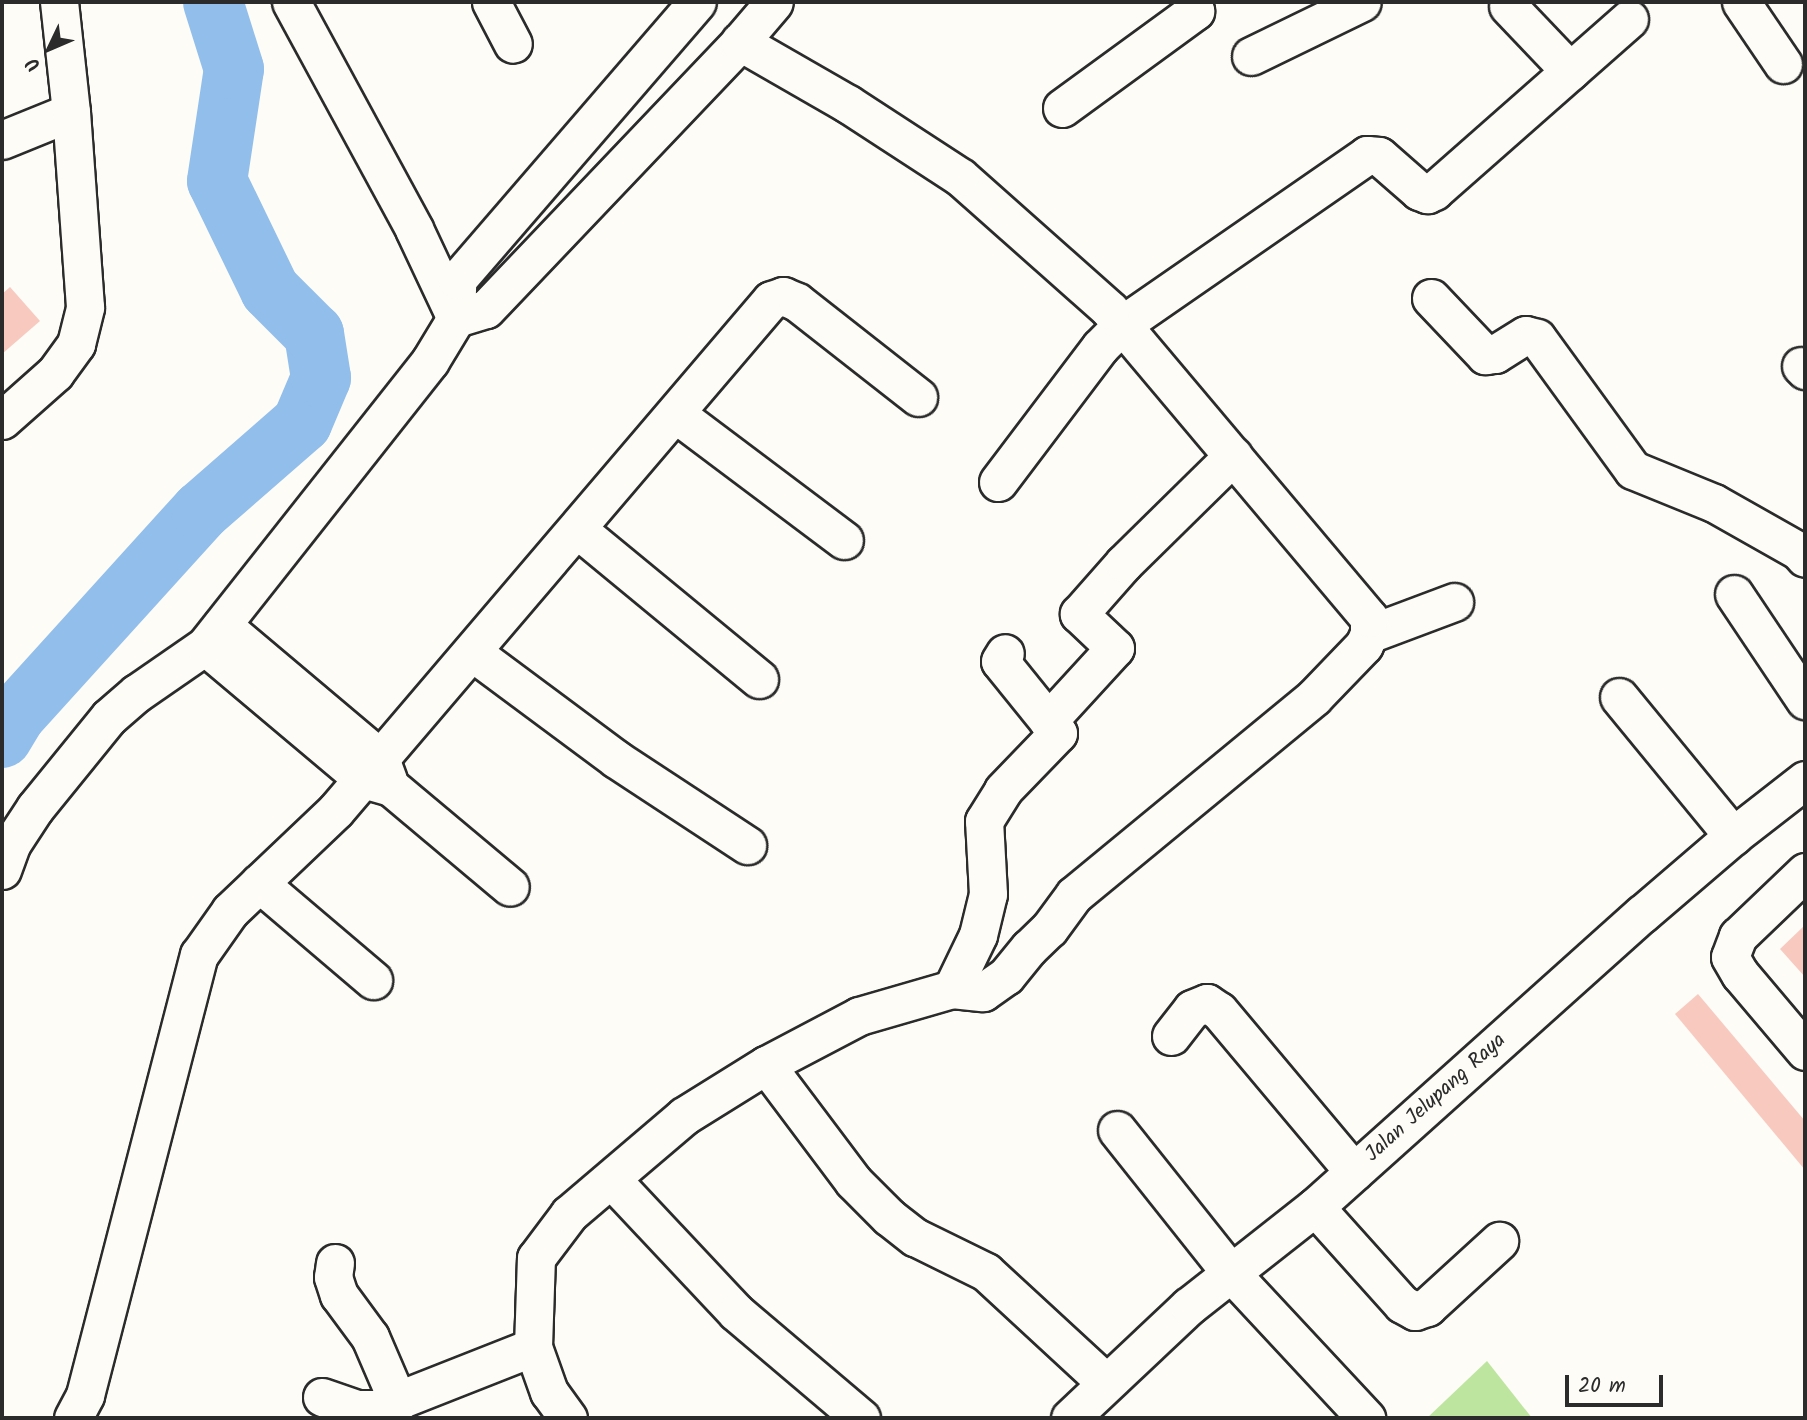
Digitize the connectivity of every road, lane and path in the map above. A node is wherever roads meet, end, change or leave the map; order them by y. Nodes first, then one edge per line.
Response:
1 (59, 2) edge
2 (291, 2) edge
3 (491, 2) edge
4 (697, 2) edge
5 (774, 2) edge
6 (1192, 2) edge
7 (1362, 2) edge
8 (1741, 2) edge
9 (1508, 6) dead end
10 (1629, 19) dead end
11 (740, 42) junction
12 (513, 44) dead end
13 (1251, 56) dead end
14 (1783, 64) dead end
15 (1570, 71) junction
16 (1062, 108) dead end
17 (71, 112) junction
18 (2, 140) edge
19 (1431, 298) dead end
20 (456, 318) junction
21 (1123, 324) junction
22 (918, 397) dead end
23 (676, 414) junction
24 (2, 419) edge
25 (1233, 456) junction
26 (998, 482) dead end
27 (577, 529) junction
28 (844, 540) dead end
29 (1803, 550) edge
30 (1734, 594) dead end
31 (1454, 602) dead end
32 (1369, 634) junction
33 (213, 636) junction
34 (471, 652) junction
35 (1005, 653) dead end
36 (760, 679) dead end
37 (1619, 697) dead end
38 (1805, 700) edge
39 (1048, 721) junction
40 (378, 775) junction
41 (1805, 780) edge
42 (1733, 835) junction
43 (747, 845) dead end
44 (2, 870) edge
45 (1805, 872) edge
46 (259, 883) junction
47 (510, 887) dead end
48 (373, 980) dead end
49 (952, 989) junction
50 (1171, 1036) dead end
51 (1805, 1051) edge
52 (766, 1065) junction
53 (1116, 1130) dead end
54 (1354, 1172) junction
55 (612, 1180) junction
56 (1315, 1207) junction
57 (1499, 1241) dead end
58 (335, 1263) dead end
59 (1230, 1272) junction
60 (533, 1348) junction
61 (1105, 1382) junction
62 (322, 1397) dead end
63 (398, 1402) junction
64 (74, 1418) edge
65 (568, 1418) edge
66 (860, 1418) edge
67 (1070, 1418) edge
68 (1366, 1418) edge

1 - 17 street
2 - 20 street
3 - 12 street
4 - 20 street
5 - 11 street
6 - 16 street
7 - 13 street
8 - 14 street
9 - 15 street
10 - 15 street
11 - 20 street
11 - 21 street
15 - 21 street
17 - 18 street
17 - 24 street
19 - 29 street
20 - 33 street
21 - 25 street
21 - 26 street
22 - 23 street
23 - 27 street
23 - 28 street
25 - 32 street
25 - 39 street
27 - 34 street
27 - 36 street
30 - 38 street
31 - 32 street
32 - 49 street
33 - 40 street
33 - 44 street
34 - 40 street
34 - 43 street
35 - 39 street
37 - 42 street
39 - 49 street
40 - 46 street
40 - 47 street
41 - 42 street, Jalan Jelupang Raya
42 - 54 street, Jalan Jelupang Raya
45 - 51 street
46 - 48 street
46 - 64 street
49 - 52 street
50 - 54 street
52 - 55 street
52 - 61 street
53 - 59 street
54 - 56 street, Jalan Jelupang Raya
55 - 60 street
55 - 66 street
56 - 57 street
56 - 59 street, Jalan Jelupang Raya
58 - 63 street
59 - 61 street, Jalan Jelupang Raya
59 - 68 street
60 - 63 street
60 - 65 street
61 - 67 street, Jalan Jelupang Raya
62 - 63 street

